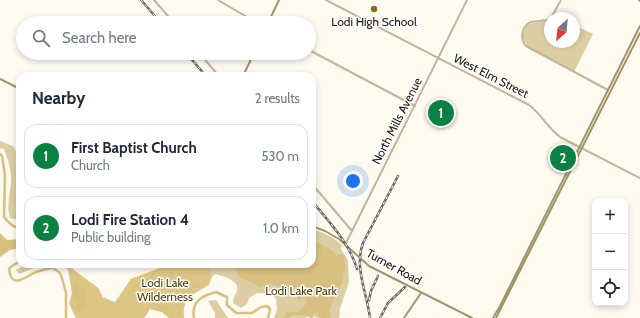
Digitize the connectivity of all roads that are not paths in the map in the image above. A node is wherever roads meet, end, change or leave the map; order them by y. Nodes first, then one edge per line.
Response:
1 (154, 0) edge
2 (218, 0) edge
3 (279, 0) edge
4 (326, 0) edge
5 (467, 0) edge
6 (561, 0) edge
7 (554, 12) edge
8 (168, 16) edge
9 (245, 16) edge
10 (271, 16) edge
11 (544, 21) edge
12 (640, 26) edge
13 (640, 33) edge
14 (630, 47) junction
15 (630, 53) junction
16 (316, 54) edge
17 (438, 59) junction
18 (205, 60) edge
19 (251, 60) edge
20 (216, 72) edge
21 (245, 72) edge
22 (0, 79) edge
23 (16, 88) edge
24 (608, 90) junction
25 (605, 104) junction
26 (415, 106) junction
27 (581, 147) junction
28 (640, 178) edge
29 (316, 189) edge
30 (316, 228) edge
31 (352, 231) junction
32 (345, 245) junction
33 (520, 270) junction
34 (421, 292) junction
35 (404, 318) edge
36 (472, 318) edge
37 (493, 318) edge
38 (496, 318) edge

1 - 8 street
2 - 9 street
3 - 10 main road
4 - 17 street, West Elm Street
5 - 17 street, North Mills Avenue
6 - 7 street
11 - 24 street
12 - 14 main road
13 - 15 main road
14 - 15 main road
14 - 24 main road
15 - 25 main road
16 - 26 street
17 - 26 street, North Mills Avenue
17 - 27 street, West Elm Street
18 - 20 street
19 - 21 main road
22 - 23 main road
24 - 25 main road
24 - 27 main road
25 - 27 main road
26 - 31 street, North Mills Avenue
27 - 28 street, West Elm Street
27 - 33 main road
27 - 33 main road
29 - 31 street
30 - 32 main road, Turner Road
31 - 32 street, North Mills Avenue
32 - 34 main road, Turner Road
33 - 37 main road
33 - 38 main road
34 - 35 main road
34 - 36 main road, Turner Road

